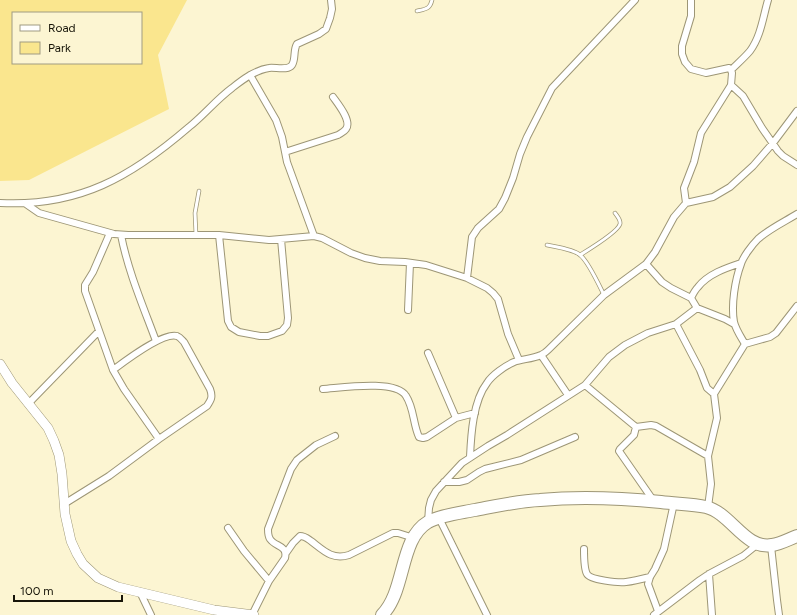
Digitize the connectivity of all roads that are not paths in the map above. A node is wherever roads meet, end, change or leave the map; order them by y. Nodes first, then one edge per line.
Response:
1 (331, 0) edge
2 (432, 0) edge
3 (635, 0) edge
4 (691, 0) edge
5 (768, 0) edge
6 (417, 11) dead end
7 (731, 70) junction
8 (250, 75) junction
9 (731, 85) junction
10 (333, 97) dead end
11 (797, 112) edge
12 (773, 143) junction
13 (285, 152) junction
14 (797, 165) edge
15 (199, 191) dead end
16 (0, 203) edge
17 (686, 203) junction
18 (26, 204) junction
19 (615, 213) dead end
20 (797, 214) edge
21 (110, 233) junction
22 (121, 235) junction
23 (196, 235) junction
24 (219, 235) junction
25 (314, 236) junction
26 (281, 239) junction
27 (547, 245) dead end
28 (580, 255) junction
29 (410, 263) junction
30 (741, 263) junction
31 (646, 264) junction
32 (467, 278) junction
33 (604, 295) junction
34 (691, 298) junction
35 (797, 306) edge
36 (697, 308) junction
37 (408, 310) dead end
38 (676, 324) junction
39 (734, 324) junction
40 (99, 331) junction
41 (156, 341) junction
42 (745, 344) junction
43 (428, 353) dead end
44 (541, 355) junction
45 (519, 360) junction
46 (0, 364) edge
47 (113, 370) junction
48 (585, 385) junction
49 (323, 389) dead end
50 (714, 394) junction
51 (568, 395) junction
52 (28, 404) junction
53 (475, 413) junction
54 (456, 418) junction
55 (636, 427) junction
56 (335, 436) dead end
57 (575, 437) dead end
58 (159, 439) junction
59 (708, 456) junction
60 (470, 457) junction
61 (444, 482) junction
62 (654, 502) junction
63 (674, 503) junction
64 (64, 504) junction
65 (708, 507) junction
66 (433, 520) junction
67 (228, 528) dead end
68 (797, 536) edge
69 (414, 538) junction
70 (758, 544) junction
71 (771, 546) junction
72 (584, 549) dead end
73 (286, 553) junction
74 (709, 574) junction
75 (650, 577) junction
76 (269, 582) junction
77 (140, 592) junction
78 (656, 613) edge
79 (151, 615) edge
80 (253, 615) edge
81 (382, 615) edge
82 (487, 615) edge
83 (712, 615) edge
84 (779, 615) edge

1 - 8 street
2 - 6 lane
3 - 32 street
4 - 7 street
5 - 7 street
7 - 9 street
8 - 13 street
8 - 18 street
9 - 12 street
9 - 17 street
10 - 13 street
11 - 12 street
12 - 14 street
12 - 17 street
13 - 25 street
15 - 23 lane
16 - 18 street
17 - 31 street
18 - 21 street
19 - 28 lane
20 - 30 street
21 - 22 street
21 - 40 street
22 - 23 street
22 - 41 street
23 - 24 street
24 - 26 street
24 - 26 street
25 - 26 street
25 - 29 street
27 - 28 lane
28 - 33 lane
29 - 32 street
29 - 37 street
30 - 34 street
30 - 39 street
31 - 33 street
31 - 34 street
32 - 45 street
33 - 44 street
34 - 36 street
35 - 42 street
36 - 38 street
36 - 39 street
38 - 48 street
38 - 50 street
39 - 42 street
40 - 47 street
40 - 52 street
41 - 47 street
41 - 58 street
42 - 50 street
43 - 54 street
44 - 45 street
44 - 51 street
45 - 53 street
46 - 52 street
47 - 58 street
48 - 51 street
48 - 55 street
49 - 54 street
50 - 59 street
51 - 60 street
52 - 64 street
53 - 54 street
53 - 60 street
55 - 59 street
55 - 62 street
56 - 73 street
57 - 61 street
58 - 64 street
59 - 65 street
60 - 61 street
61 - 66 street
62 - 63 highway
62 - 66 highway
63 - 65 highway
63 - 75 street
64 - 77 street
65 - 70 highway
66 - 69 highway
66 - 82 street
67 - 76 street
68 - 71 highway
69 - 73 street
69 - 81 highway
70 - 71 highway
70 - 74 street
71 - 84 street
72 - 75 street
73 - 76 street
74 - 78 street
74 - 83 street
75 - 78 street
76 - 80 street
77 - 79 street
77 - 80 street

